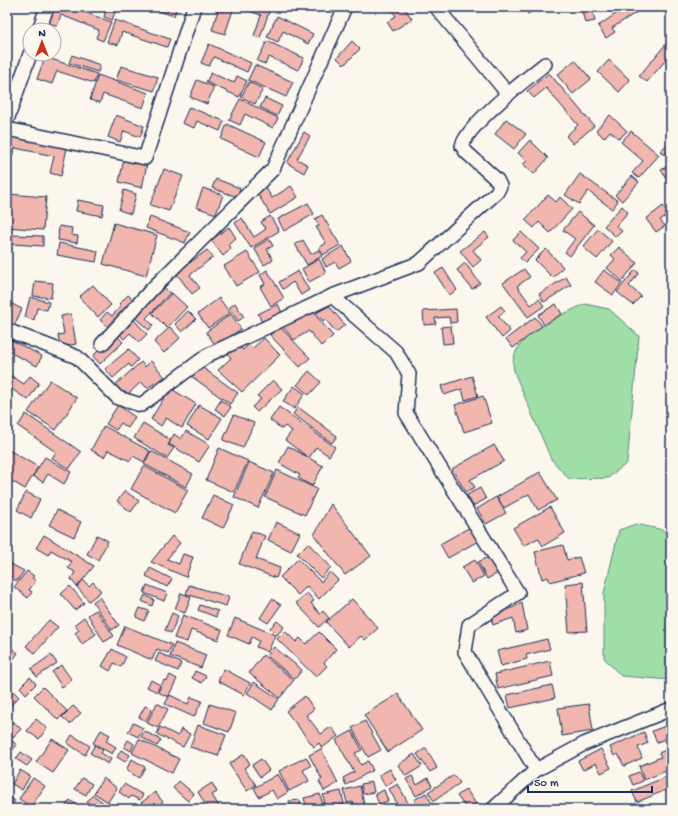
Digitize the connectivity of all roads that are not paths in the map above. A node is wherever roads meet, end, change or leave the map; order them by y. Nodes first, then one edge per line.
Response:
1 (47, 7) edge
2 (194, 7) edge
3 (345, 7) edge
4 (436, 7) edge
5 (42, 22) edge
6 (27, 62) edge
7 (545, 64) dead end
8 (508, 94) junction
9 (7, 120) edge
10 (7, 129) edge
11 (332, 296) junction
12 (7, 330) edge
13 (102, 344) dead end
14 (671, 709) edge
15 (536, 770) junction
16 (493, 809) edge

1 - 5 street
2 - 10 street
3 - 13 street
4 - 8 street
6 - 9 street
7 - 8 street
8 - 11 street
11 - 12 street
11 - 15 street
14 - 15 street
15 - 16 street

